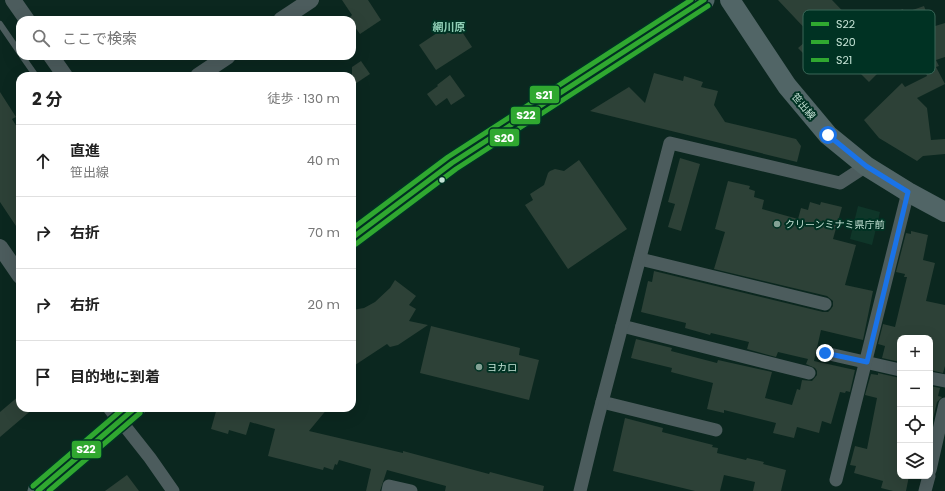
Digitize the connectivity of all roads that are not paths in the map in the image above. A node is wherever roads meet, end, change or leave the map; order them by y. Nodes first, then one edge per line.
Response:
1 (13, 0) edge
2 (311, 0) edge
3 (704, 0) edge
4 (730, 0) edge
5 (24, 16) edge
6 (287, 16) edge
7 (0, 24) edge
8 (16, 47) edge
9 (25, 60) edge
10 (54, 60) edge
11 (222, 60) edge
12 (33, 72) edge
13 (62, 72) edge
14 (204, 72) edge
15 (866, 166) junction
16 (908, 192) junction
17 (945, 212) edge
18 (356, 235) edge
19 (0, 247) edge
20 (640, 259) junction
21 (16, 270) edge
22 (825, 304) dead end
23 (622, 326) junction
24 (825, 353) dead end
25 (867, 362) junction
26 (897, 369) edge
27 (809, 373) dead end
28 (933, 379) edge
29 (945, 381) edge
30 (602, 402) junction
31 (945, 404) edge
32 (122, 412) edge
33 (716, 430) dead end
34 (933, 457) edge
35 (927, 479) edge
36 (836, 480) dead end
37 (38, 491) edge
38 (173, 491) edge
39 (388, 491) edge
40 (411, 491) edge
41 (580, 491) edge
42 (925, 491) edge

1 - 5 street
2 - 6 street
3 - 18 highway
4 - 15 main road, 笹出線
7 - 8 lane
9 - 12 lane
10 - 13 street
11 - 14 street
15 - 16 main road, 笹出線
15 - 20 street
16 - 17 main road, 笹出線
16 - 25 street
19 - 21 street
20 - 22 street
20 - 23 street
23 - 27 street
23 - 30 street
24 - 25 street
25 - 26 street
25 - 36 street
28 - 29 street
30 - 33 street
30 - 41 street
31 - 34 street
32 - 37 highway
32 - 38 street
35 - 42 street
39 - 40 street

